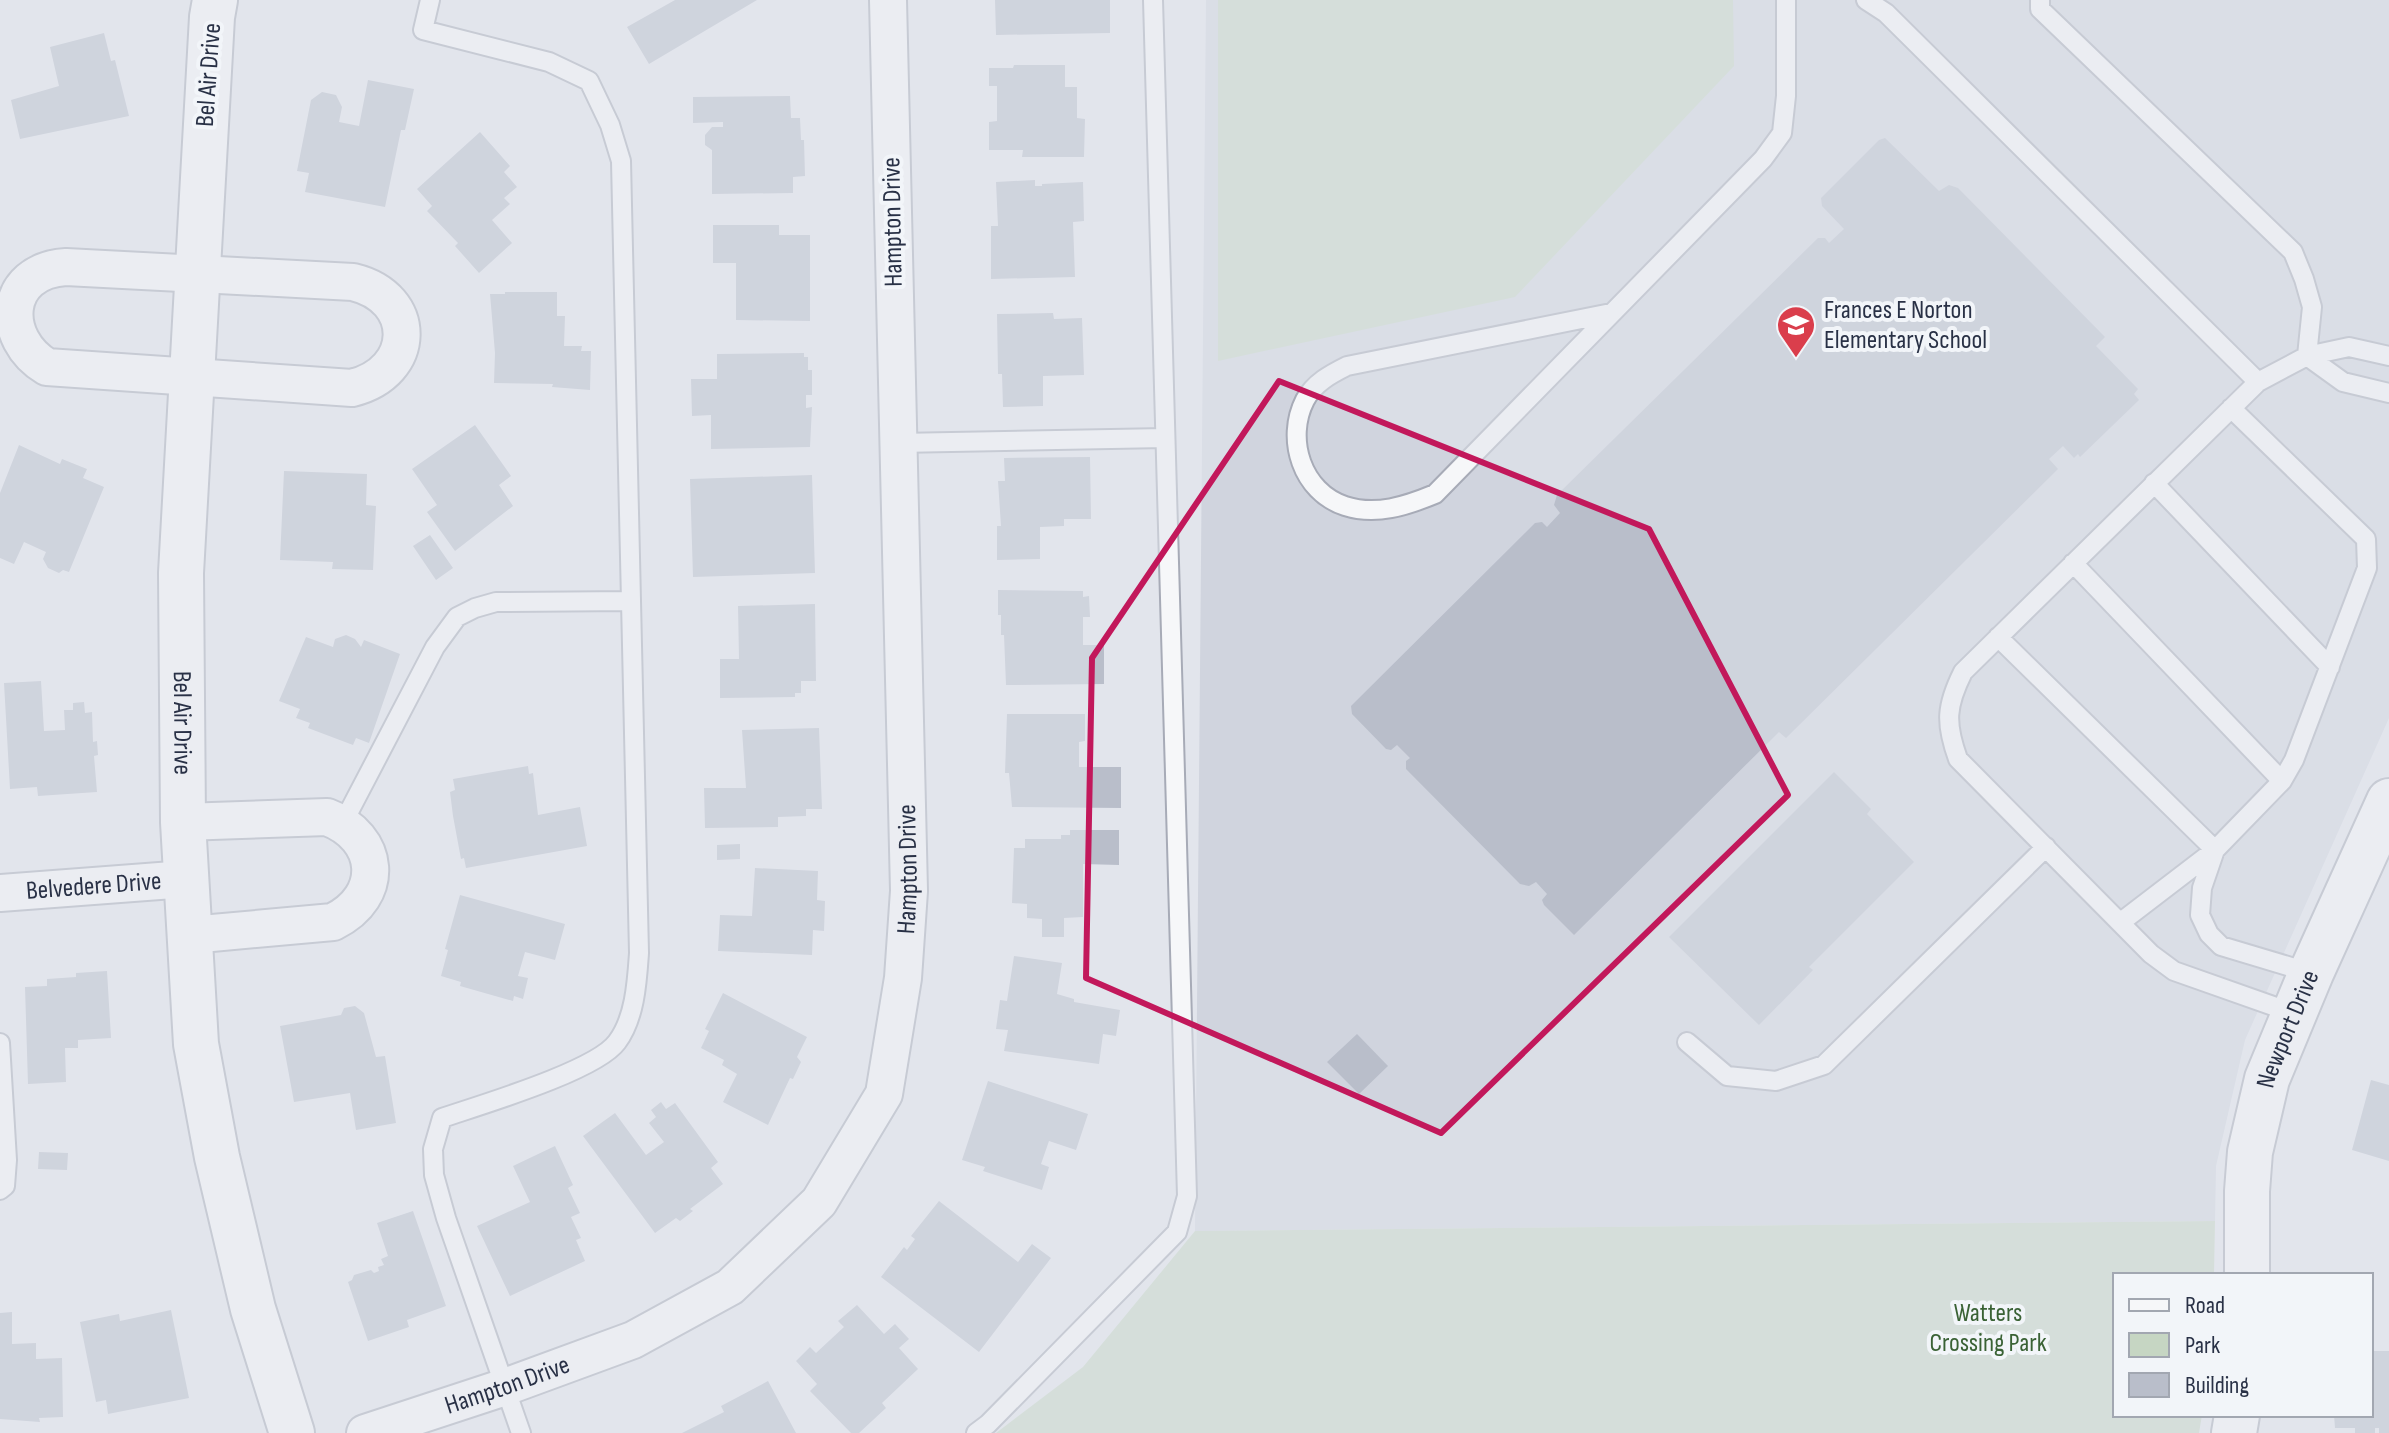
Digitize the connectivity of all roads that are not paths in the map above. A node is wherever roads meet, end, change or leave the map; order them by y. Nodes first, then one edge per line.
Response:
1 (215, 0) edge
2 (430, 0) edge
3 (888, 0) edge
4 (1153, 0) edge
5 (1786, 0) edge
6 (1866, 0) edge
7 (2040, 0) edge
8 (198, 274) junction
9 (1611, 313) junction
10 (2307, 356) junction
11 (2389, 356) edge
12 (192, 377) junction
13 (2258, 382) junction
14 (2389, 393) edge
15 (2231, 408) junction
16 (1165, 438) junction
17 (898, 443) junction
18 (2154, 483) junction
19 (2073, 563) junction
20 (631, 601) junction
21 (1998, 637) junction
22 (2330, 667) junction
23 (2282, 781) junction
24 (2389, 801) edge
25 (183, 822) junction
26 (343, 823) junction
27 (2046, 847) junction
28 (2215, 850) junction
29 (186, 879) junction
30 (0, 893) edge
31 (2121, 922) junction
32 (190, 935) junction
33 (2311, 973) junction
34 (2296, 1014) junction
35 (1687, 1042) dead end
36 (0, 1043) edge
37 (0, 1190) edge
38 (2247, 1273) edge
39 (505, 1387) junction
40 (292, 1433) edge
41 (365, 1433) edge
42 (521, 1433) edge
43 (976, 1433) edge

1 - 8 street, Bel Air Drive
2 - 20 lane
3 - 17 street, Hampton Drive
4 - 16 lane
5 - 9 lane
6 - 13 lane
7 - 10 lane
8 - 12 street, Bel Air Drive
8 - 12 street
8 - 12 street
9 - 9 lane
10 - 11 lane
10 - 13 lane
10 - 14 lane
12 - 25 street, Bel Air Drive
13 - 15 lane
15 - 18 lane
15 - 22 lane
16 - 17 lane
16 - 43 lane
17 - 39 street, Hampton Drive
18 - 19 lane
18 - 22 lane
19 - 21 lane
19 - 23 lane
20 - 26 lane
20 - 39 lane
21 - 27 lane
21 - 28 lane
22 - 23 lane
23 - 28 lane
24 - 33 street, Newport Drive
25 - 26 street
25 - 29 street, Bel Air Drive
26 - 32 street
27 - 31 lane
27 - 35 lane
28 - 31 lane
28 - 33 lane
29 - 30 street, Belvedere Drive
29 - 32 street, Bel Air Drive
31 - 34 lane
32 - 40 street, Bel Air Drive
33 - 34 street, Newport Drive
34 - 38 street, Newport Drive
36 - 37 lane
39 - 41 street, Hampton Drive
39 - 42 lane

